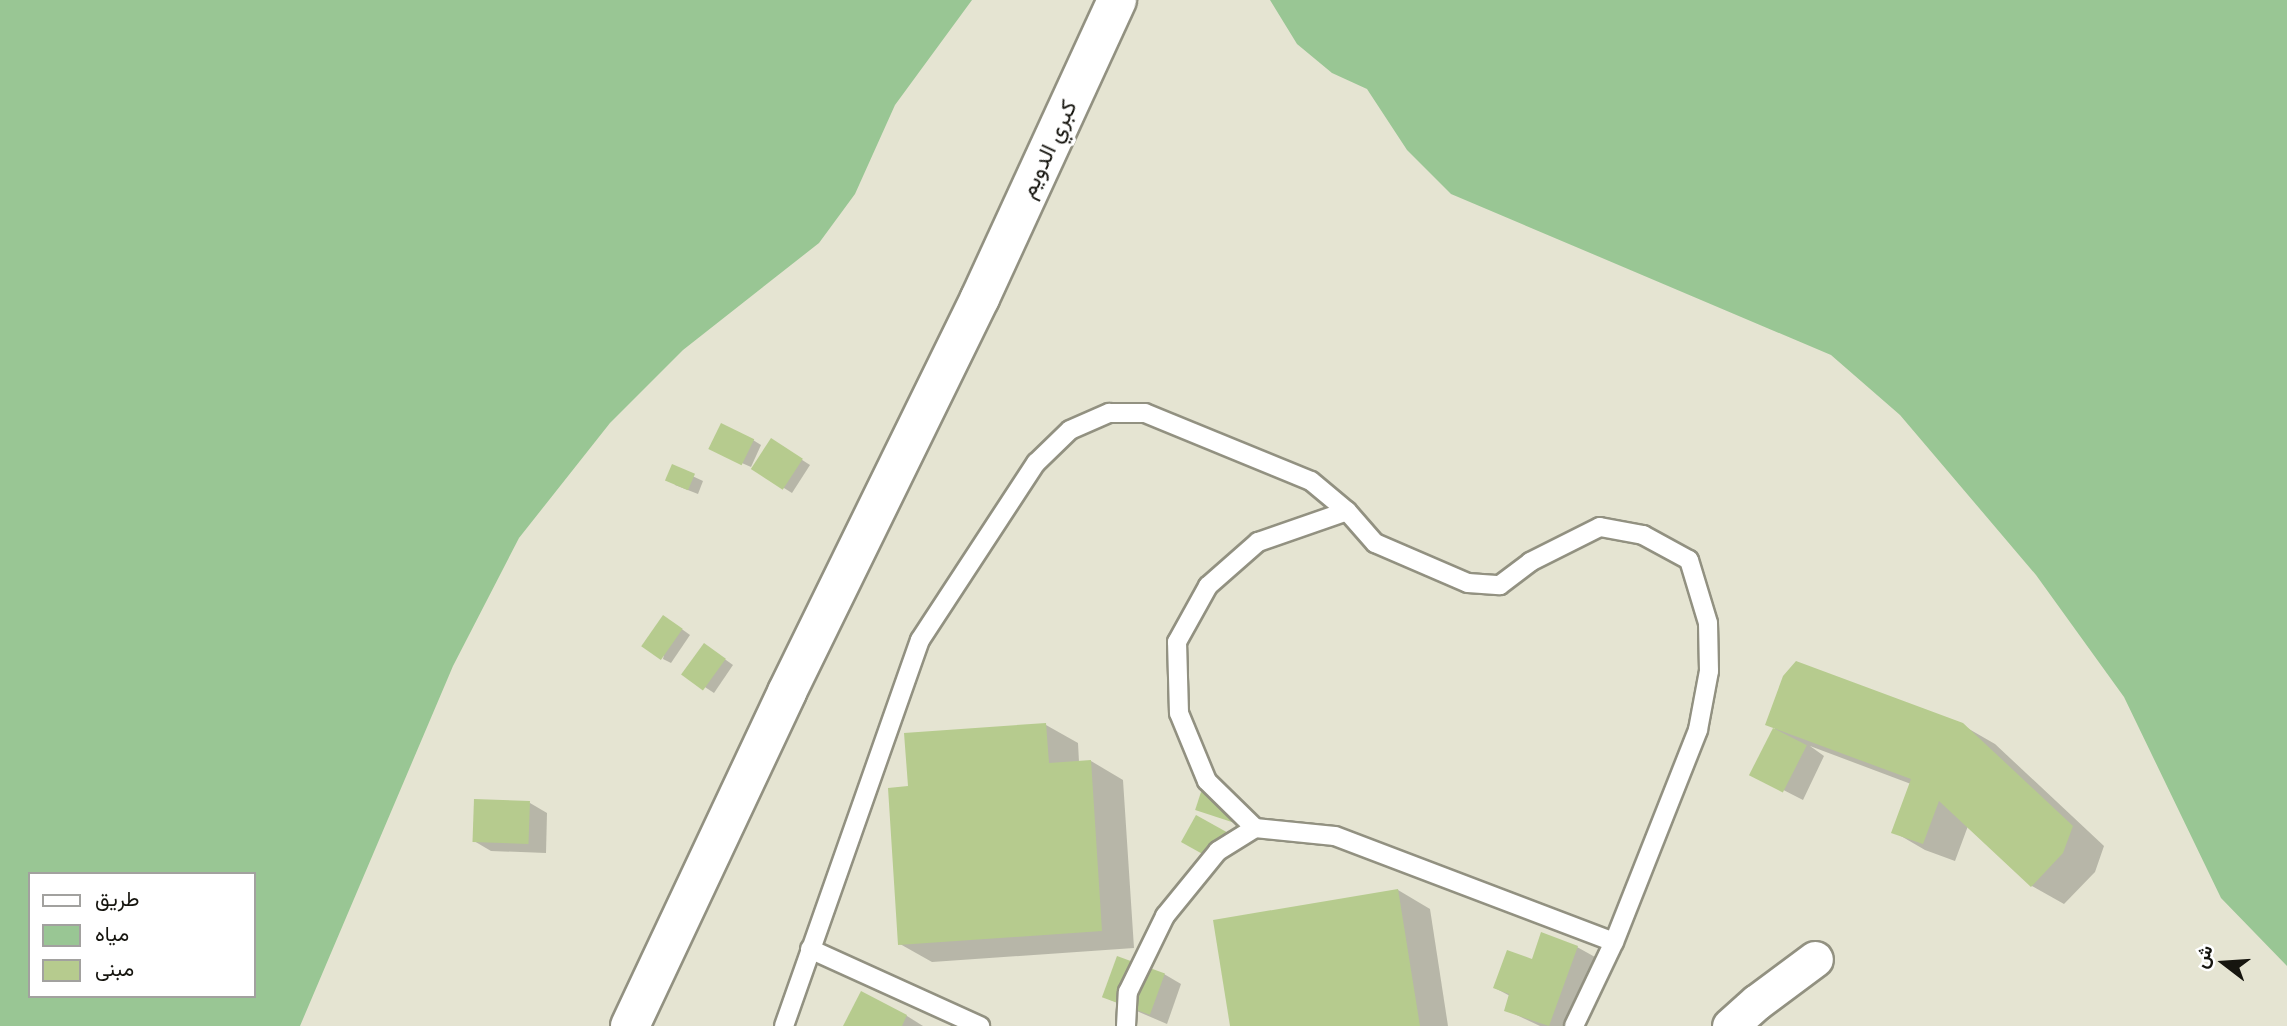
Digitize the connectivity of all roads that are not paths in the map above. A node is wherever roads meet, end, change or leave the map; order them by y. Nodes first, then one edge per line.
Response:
1 (1117, 0) edge
2 (1346, 511) junction
3 (1255, 828) junction
4 (1614, 942) junction
5 (810, 949) junction
6 (1815, 959) dead end
7 (630, 1026) edge
8 (784, 1026) edge
9 (980, 1026) edge
10 (1126, 1026) edge
11 (1574, 1026) edge
12 (1730, 1026) edge

1 - 7 main road, كبري الدويم
2 - 3 lane
2 - 4 lane
2 - 5 lane
3 - 4 lane
3 - 10 lane
4 - 11 lane
5 - 8 lane
5 - 9 lane
6 - 12 street

